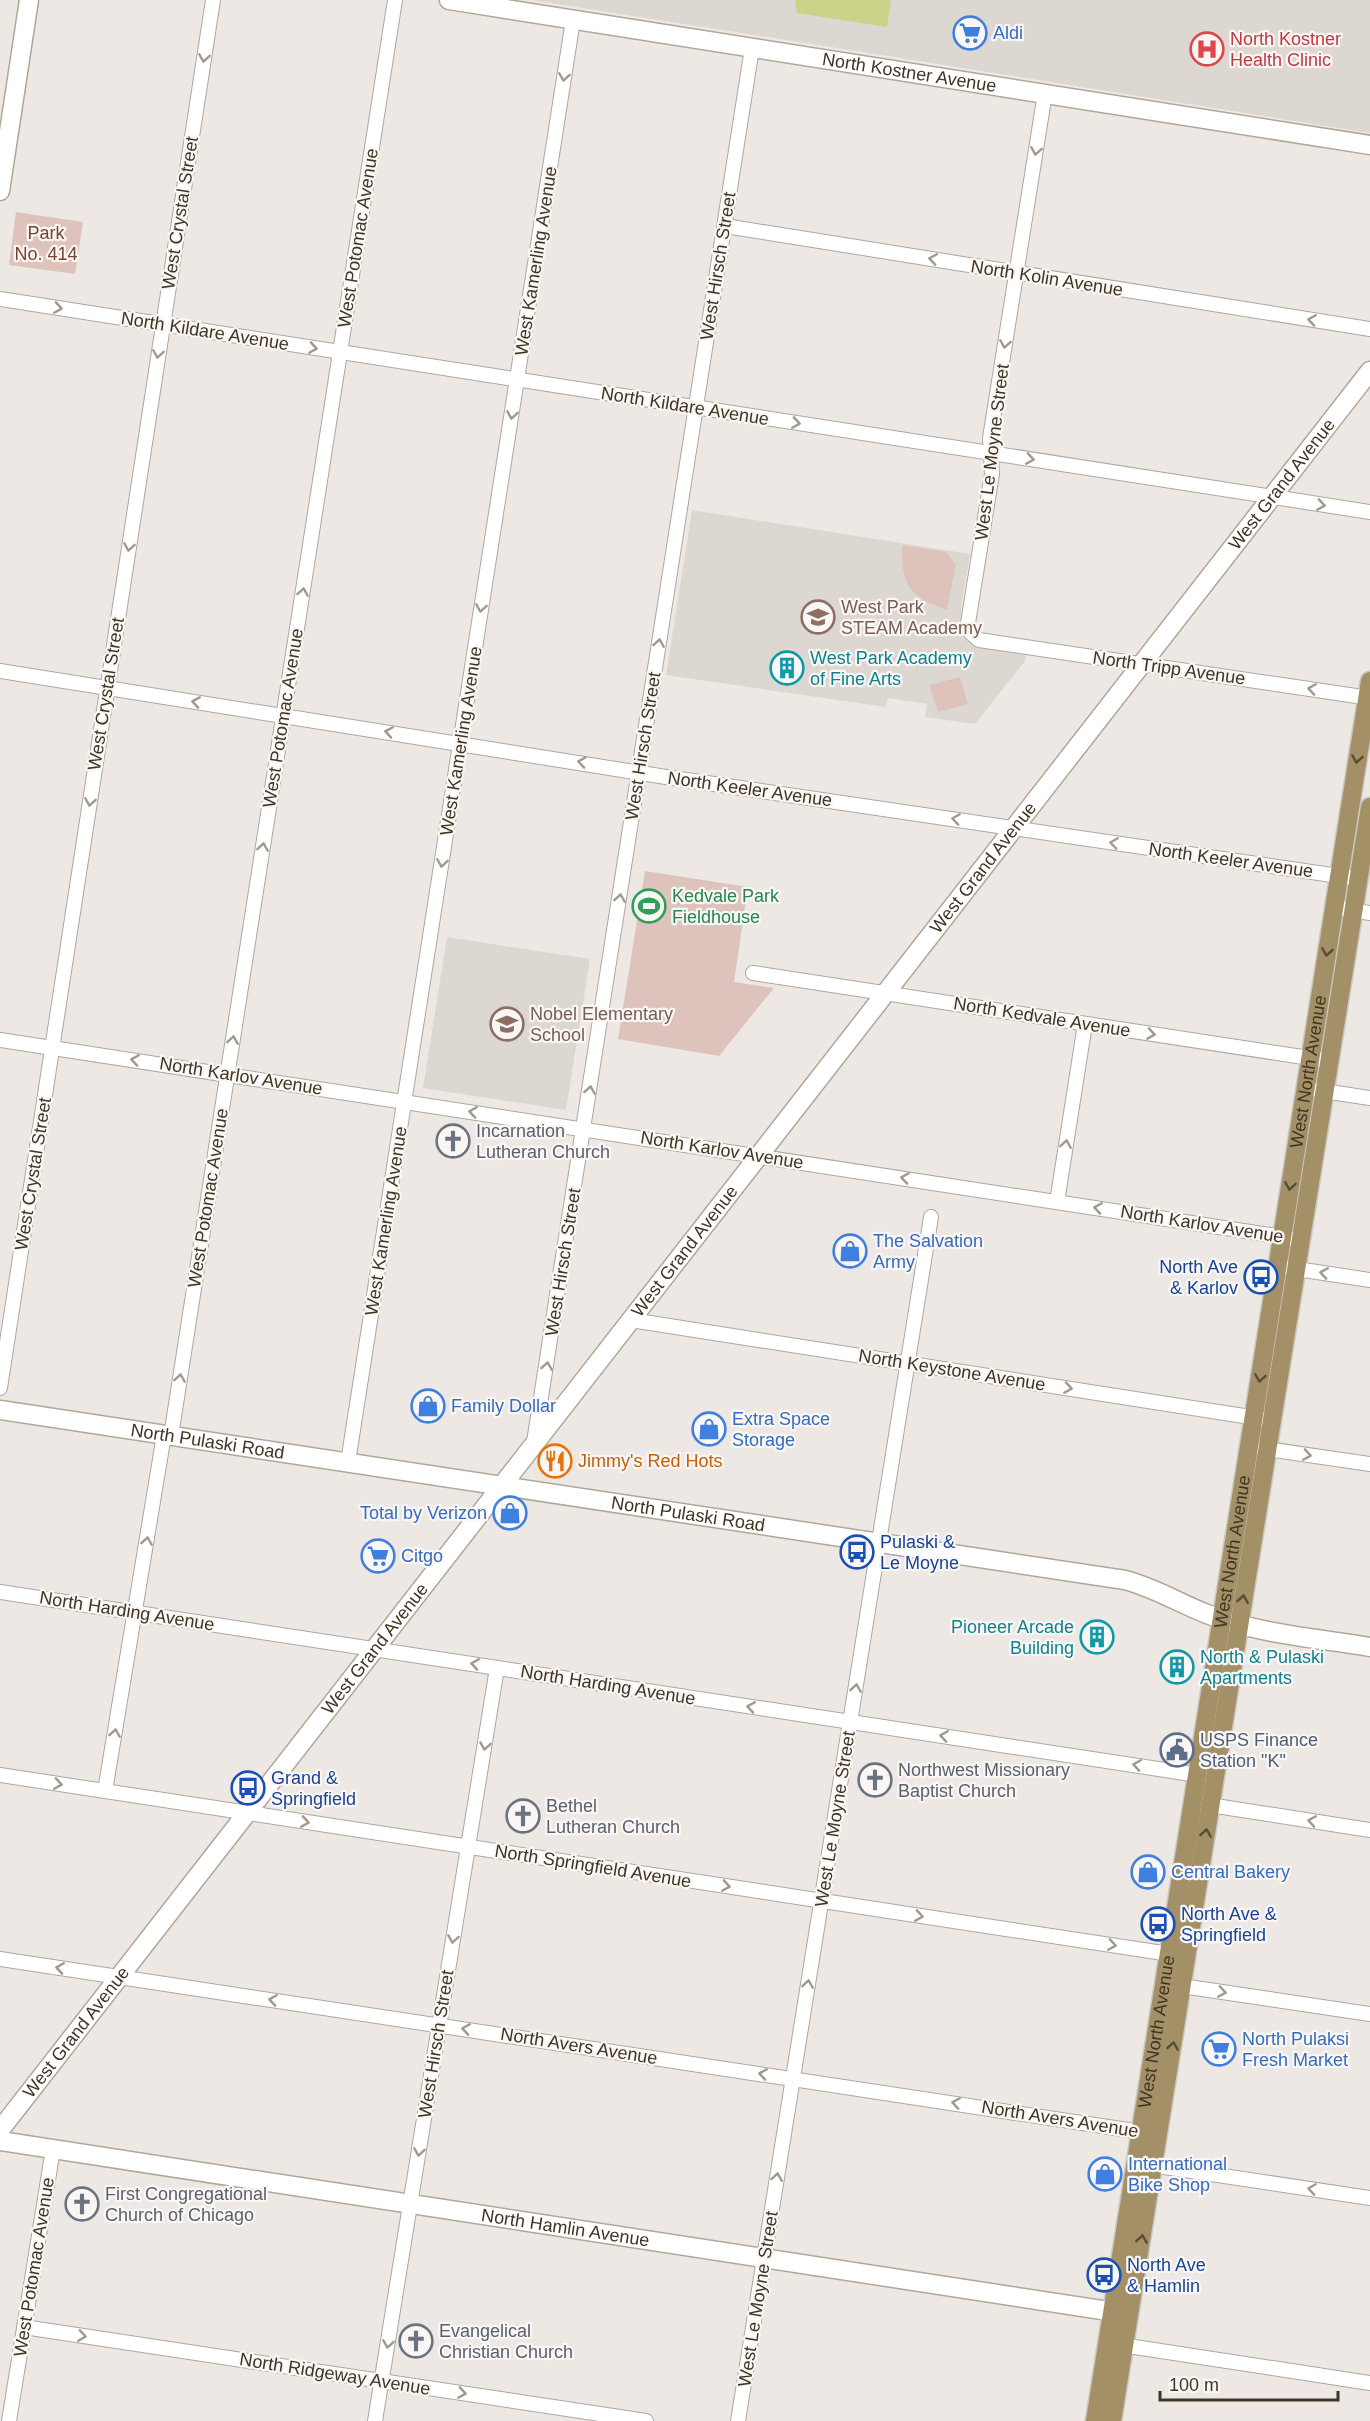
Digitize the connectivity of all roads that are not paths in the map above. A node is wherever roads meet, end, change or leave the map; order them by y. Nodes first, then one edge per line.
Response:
1 (29, 0) edge
2 (213, 0) edge
3 (395, 0) edge
4 (449, 0) edge
5 (573, 20) junction
6 (752, 48) junction
7 (1045, 93) junction
8 (1370, 145) edge
9 (0, 191) edge
10 (724, 226) junction
11 (1017, 273) junction
12 (0, 299) edge
13 (162, 324) junction
14 (1370, 329) edge
15 (340, 352) junction
16 (1370, 370) edge
17 (517, 380) junction
18 (696, 408) junction
19 (992, 453) junction
20 (1273, 497) junction
21 (1370, 512) edge
22 (971, 633) joint
23 (1143, 663) junction
24 (0, 671) edge
25 (107, 688) junction
26 (1369, 692) edge
27 (283, 716) junction
28 (1366, 728) edge
29 (460, 743) junction
30 (639, 771) junction
31 (1370, 807) edge
32 (1014, 828) junction
33 (1339, 876) junction
34 (1359, 879) junction
35 (1334, 907) junction
36 (1362, 912) edge
37 (753, 974) dead end
38 (886, 993) junction
39 (1085, 1024) junction
40 (0, 1040) edge
41 (53, 1048) junction
42 (1310, 1058) junction
43 (1329, 1061) junction
44 (227, 1074) junction
45 (1306, 1088) junction
46 (1325, 1091) junction
47 (1370, 1098) edge
48 (405, 1101) junction
49 (584, 1129) junction
50 (759, 1156) junction
51 (1057, 1202) junction
52 (931, 1217) dead end
53 (1282, 1236) junction
54 (1301, 1239) junction
55 (1277, 1266) junction
56 (1296, 1269) junction
57 (1370, 1280) edge
58 (631, 1320) junction
59 (906, 1363) junction
60 (0, 1388) edge
61 (0, 1410) edge
62 (1253, 1417) junction
63 (1272, 1420) junction
64 (168, 1435) junction
65 (534, 1444) junction
66 (1249, 1446) junction
67 (1268, 1449) junction
68 (348, 1462) junction
69 (1370, 1464) edge
70 (502, 1485) junction
71 (880, 1542) junction
72 (0, 1592) edge
73 (135, 1612) junction
74 (1221, 1618) junction
75 (1239, 1623) junction
76 (1370, 1647) edge
77 (375, 1649) junction
78 (497, 1668) junction
79 (851, 1722) junction
80 (1197, 1774) junction
81 (0, 1775) edge
82 (1215, 1777) junction
83 (105, 1791) junction
84 (1192, 1802) junction
85 (1211, 1805) junction
86 (247, 1813) junction
87 (1370, 1830) edge
88 (468, 1846) junction
89 (822, 1901) junction
90 (1168, 1954) junction
91 (1187, 1957) junction
92 (0, 1959) edge
93 (118, 1976) junction
94 (1164, 1983) junction
95 (1182, 1986) junction
96 (1370, 2014) edge
97 (440, 2025) junction
98 (793, 2079) junction
99 (0, 2130) edge
100 (1140, 2131) junction
101 (1159, 2134) junction
102 (0, 2141) edge
103 (53, 2149) junction
104 (1135, 2163) junction
105 (1154, 2166) junction
106 (1370, 2198) edge
107 (410, 2204) junction
108 (764, 2258) junction
109 (1121, 2313) junction
110 (24, 2327) junction
111 (1116, 2344) junction
112 (382, 2381) junction
113 (1370, 2383) edge
114 (9, 2421) edge
115 (375, 2421) edge
116 (646, 2421) edge
117 (738, 2421) edge
118 (1095, 2421) edge
119 (1112, 2421) edge

1 - 9 main road
2 -> 13 street, West Crystal Street
3 - 15 street, West Potomac Avenue
4 - 5 main road, North Kostner Avenue
5 - 6 main road, North Kostner Avenue
5 -> 17 street, West Kamerling Avenue
6 - 7 main road, North Kostner Avenue
6 - 10 street, West Hirsch Street
7 - 8 main road, North Kostner Avenue
7 -> 11 street, West Le Moyne Street
11 -> 10 street, North Kolin Avenue
10 - 18 street, West Hirsch Street
14 -> 11 street, North Kolin Avenue
11 -> 19 street, West Le Moyne Street
12 -> 13 street, North Kildare Avenue
13 -> 15 street, North Kildare Avenue
13 -> 25 street, West Crystal Street
15 - 17 street, North Kildare Avenue
27 -> 15 street, West Potomac Avenue
16 - 20 main road, West Grand Avenue
17 - 18 street, North Kildare Avenue
17 -> 29 street, West Kamerling Avenue
18 -> 19 street, North Kildare Avenue
30 -> 18 street, West Hirsch Street
19 -> 20 street, North Kildare Avenue
19 - 22 street, West Le Moyne Street
20 -> 21 street, North Kildare Avenue
20 - 23 main road, West Grand Avenue
22 - 23 street, North Tripp Avenue
26 -> 23 street, North Tripp Avenue
23 - 32 main road, West Grand Avenue
24 - 25 street, North Keeler Avenue
27 -> 25 street, North Keeler Avenue
25 -> 41 street, West Crystal Street
26 - 28 main road, West North Avenue
29 -> 27 street, North Keeler Avenue
44 -> 27 street, West Potomac Avenue
28 -> 33 main road, West North Avenue
30 -> 29 street, North Keeler Avenue
29 -> 48 street, West Kamerling Avenue
32 -> 30 street, North Keeler Avenue
49 -> 30 street, West Hirsch Street
31 - 34 main road, West North Avenue
33 -> 32 street, North Keeler Avenue
32 - 38 main road, West Grand Avenue
33 - 34 street, North Keeler Avenue
33 - 35 main road, West North Avenue
34 - 36 main road, West North Avenue
35 - 36 street
35 -> 42 main road, West North Avenue
36 - 43 main road, West North Avenue
37 - 38 street, North Kedvale Avenue
38 - 39 street, North Kedvale Avenue
38 - 50 main road, West Grand Avenue
39 -> 42 street, North Kedvale Avenue
51 -> 39 street
40 - 41 street, North Karlov Avenue
44 -> 41 street, North Karlov Avenue
41 - 60 street, West Crystal Street
42 - 43 street, North Kedvale Avenue
42 - 45 main road, West North Avenue
43 - 46 main road, West North Avenue
44 - 48 street, North Karlov Avenue
64 -> 44 street, West Potomac Avenue
45 - 46 street
45 -> 53 main road, West North Avenue
46 - 47 street
46 - 54 main road, West North Avenue
49 -> 48 street, North Karlov Avenue
48 - 68 street, West Kamerling Avenue
49 - 50 street, North Karlov Avenue
65 -> 49 street, West Hirsch Street
51 -> 50 street, North Karlov Avenue
50 - 58 main road, West Grand Avenue
53 -> 51 street, North Karlov Avenue
52 - 59 street, West Le Moyne Street
53 - 54 street, North Karlov Avenue
53 - 55 main road, West North Avenue
54 - 56 main road, West North Avenue
55 - 56 street, North Karlov Avenue
55 -> 62 main road, West North Avenue
57 -> 56 street, North Karlov Avenue
56 - 63 main road, West North Avenue
58 - 59 street, North Keystone Avenue
58 - 65 main road, West Grand Avenue
59 -> 62 street, North Keystone Avenue
59 - 71 street, West Le Moyne Street
61 - 64 main road, North Pulaski Road
62 - 63 street, North Keystone Avenue
62 - 66 main road, West North Avenue
63 - 67 main road, West North Avenue
64 - 68 main road, North Pulaski Road
73 -> 64 street, West Potomac Avenue
65 - 70 main road, West Grand Avenue
66 - 67 street
66 - 74 main road, West North Avenue
67 -> 69 street
75 -> 67 main road, West North Avenue
68 - 70 main road, North Pulaski Road
70 - 71 main road, North Pulaski Road
70 - 77 main road, West Grand Avenue
71 - 74 main road, North Pulaski Road
79 -> 71 street, West Le Moyne Street
72 - 73 street, North Harding Avenue
73 - 77 street, North Harding Avenue
83 -> 73 street, West Potomac Avenue
74 - 75 main road, North Pulaski Road
74 - 80 main road, West North Avenue
75 - 76 main road, North Pulaski Road
75 - 82 main road, West North Avenue
78 -> 77 street, North Harding Avenue
77 - 86 main road, West Grand Avenue
79 -> 78 street, North Harding Avenue
78 -> 88 street, West Hirsch Street
80 -> 79 street, North Harding Avenue
79 - 89 street, West Le Moyne Street
80 - 82 street, North Harding Avenue
80 - 84 main road, West North Avenue
81 -> 83 street, North Springfield Avenue
82 - 85 main road, West North Avenue
83 - 86 street, North Springfield Avenue
84 - 85 street
84 - 90 main road, West North Avenue
87 -> 85 street
91 -> 85 main road, West North Avenue
86 -> 88 street, North Springfield Avenue
86 - 93 main road, West Grand Avenue
88 -> 89 street, North Springfield Avenue
88 -> 97 street, West Hirsch Street
89 -> 90 street, North Springfield Avenue
98 -> 89 street, West Le Moyne Street
90 - 91 street, North Springfield Avenue
90 - 94 main road, West North Avenue
91 - 95 main road, West North Avenue
93 -> 92 street, North Avers Avenue
97 -> 93 street, North Avers Avenue
93 - 99 main road, West Grand Avenue
94 - 95 street
94 - 100 main road, West North Avenue
95 -> 96 street
101 -> 95 main road, West North Avenue
98 -> 97 street, North Avers Avenue
97 -> 107 street, West Hirsch Street
100 -> 98 street, North Avers Avenue
108 -> 98 street, West Le Moyne Street
100 - 101 street, North Avers Avenue
100 - 104 main road, West North Avenue
101 - 105 main road, West North Avenue
102 - 103 main road, North Hamlin Avenue
103 - 107 main road, North Hamlin Avenue
103 - 110 street, West Potomac Avenue
104 - 105 street, North Avers Avenue
104 - 109 main road, West North Avenue
106 -> 105 street, North Avers Avenue
109 -> 105 main road, West North Avenue
107 - 108 main road, North Hamlin Avenue
107 -> 112 street, West Hirsch Street
108 - 109 main road, North Hamlin Avenue
108 - 117 street, West Le Moyne Street
109 - 111 main road, West North Avenue
110 -> 112 street, North Ridgeway Avenue
110 - 114 street, West Potomac Avenue
111 - 113 street
111 - 118 main road, West North Avenue
111 - 119 main road, West North Avenue
112 - 115 street, West Hirsch Street
112 -> 116 street, North Ridgeway Avenue

